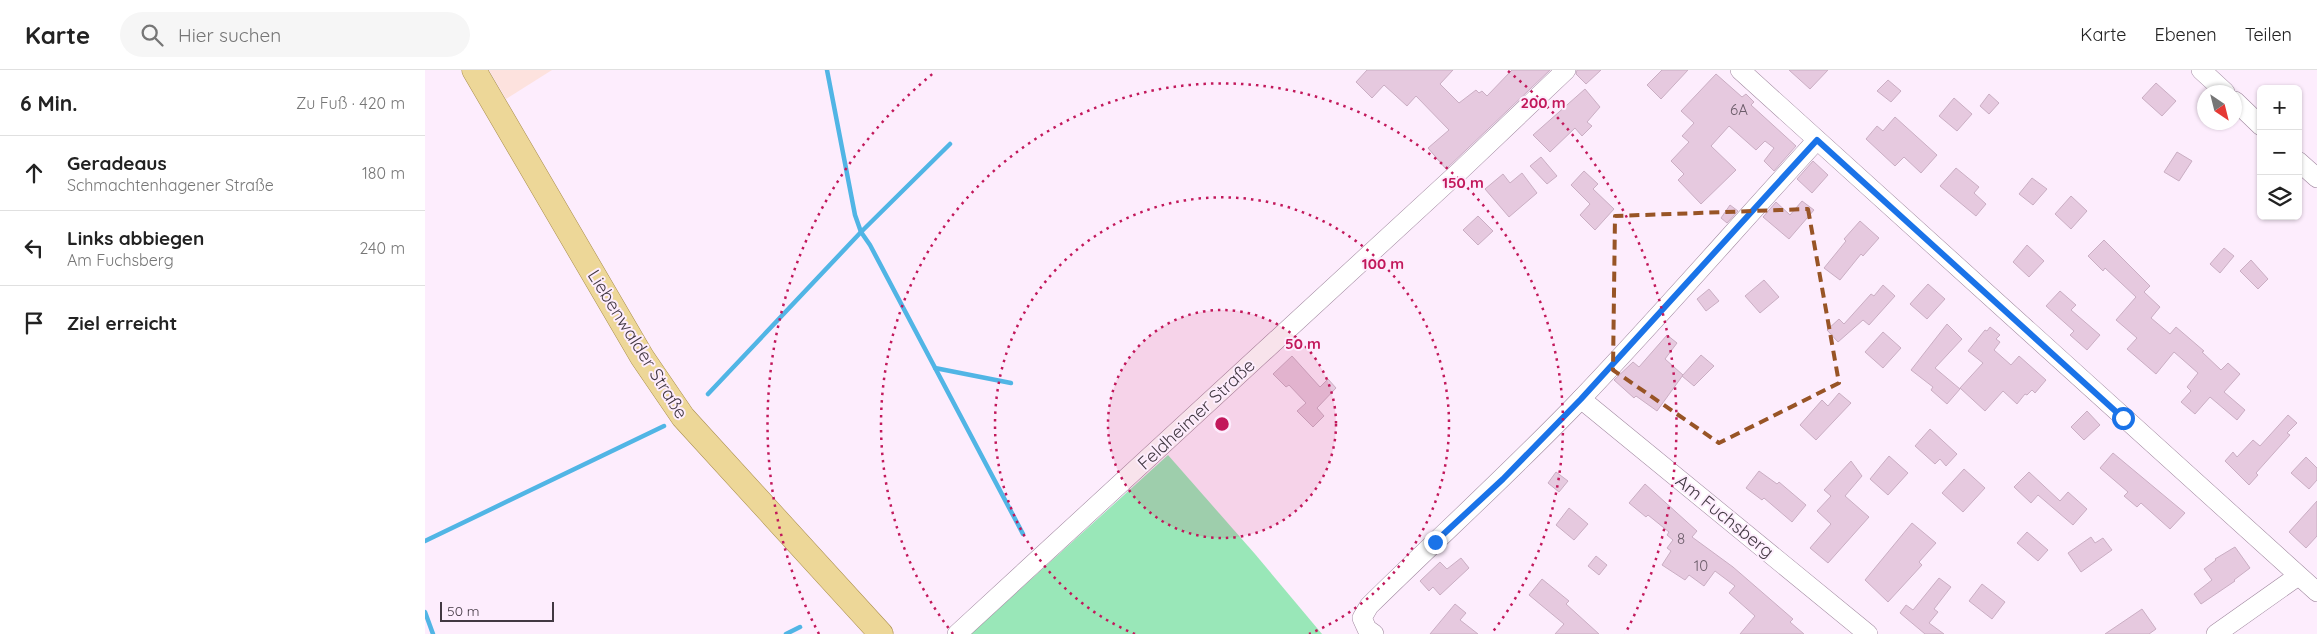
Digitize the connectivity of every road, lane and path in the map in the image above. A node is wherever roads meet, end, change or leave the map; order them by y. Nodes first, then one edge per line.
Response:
1 (474, 70) edge
2 (1566, 70) edge
3 (1740, 70) edge
4 (2201, 70) edge
5 (2217, 85) edge
6 (2242, 108) edge
7 (2257, 122) edge
8 (1817, 140) junction
9 (2302, 165) edge
10 (2317, 178) edge
11 (1581, 399) junction
12 (2298, 576) junction
13 (2317, 592) edge
14 (1364, 630) edge
15 (881, 634) edge
16 (957, 634) edge
17 (1868, 634) edge
18 (2216, 634) edge

1 - 15 main road, Liebenwalder Straße
2 - 16 street, Feldheimer Straße
3 - 8 street
4 - 5 street
6 - 7 street
8 - 11 street
8 - 12 street
9 - 10 street
11 - 14 street
11 - 17 street, Am Fuchsberg
12 - 13 street
12 - 18 street

